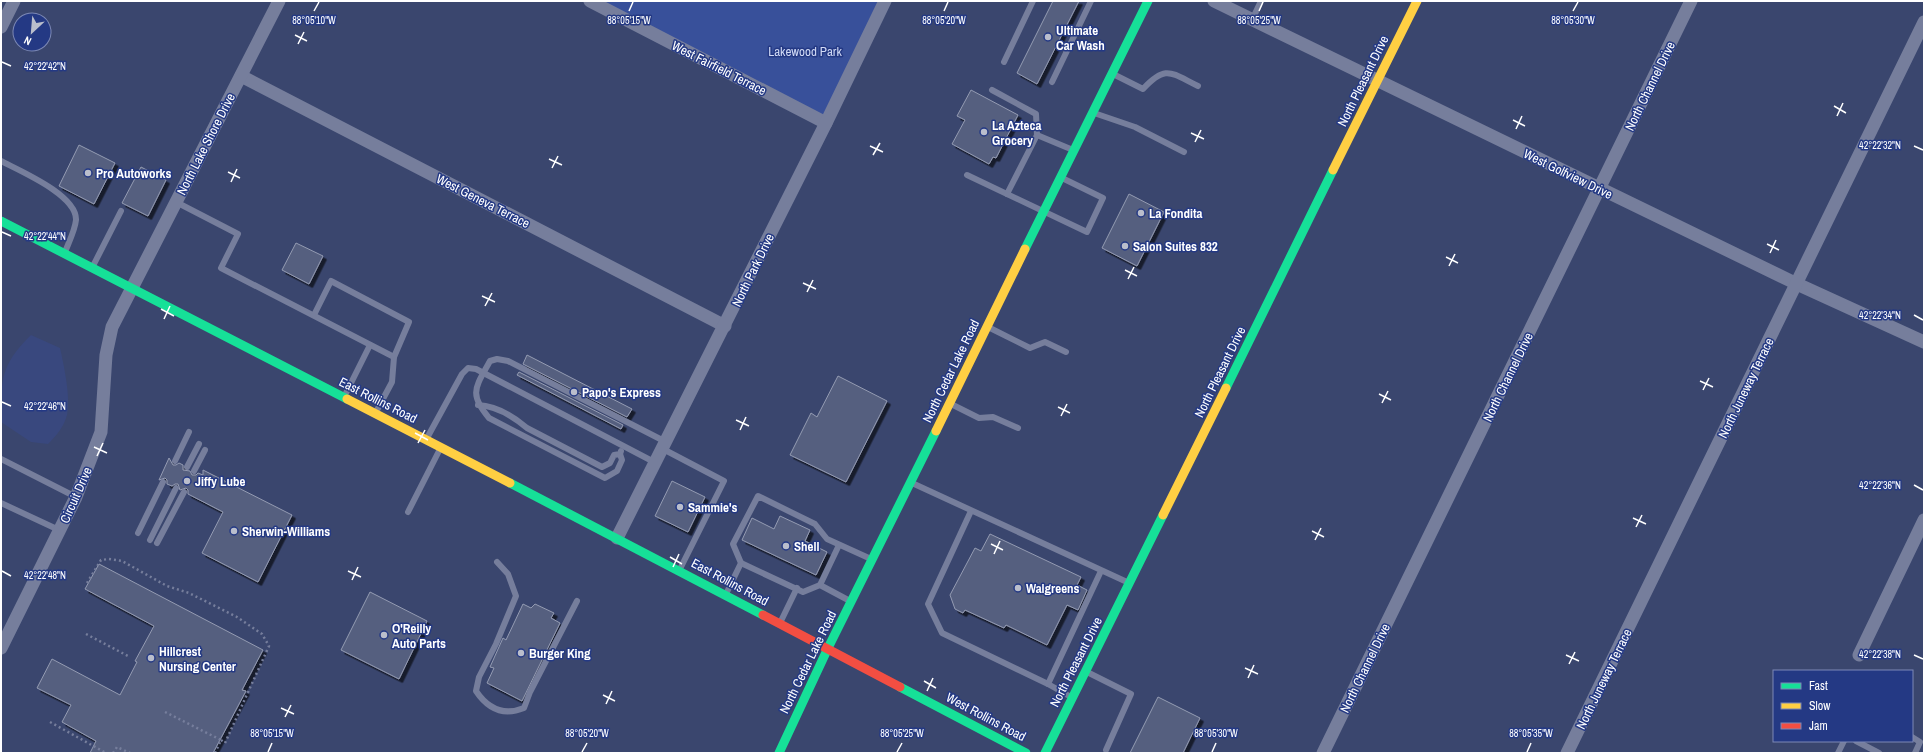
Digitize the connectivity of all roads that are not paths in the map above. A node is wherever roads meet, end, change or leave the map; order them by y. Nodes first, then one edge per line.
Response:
1 (14, 1) edge
2 (279, 1) edge
3 (590, 1) edge
4 (885, 1) edge
5 (1033, 1) edge
6 (1091, 1) edge
7 (1148, 1) edge
8 (1214, 1) edge
9 (1261, 1) edge
10 (1417, 1) edge
11 (1691, 1) edge
12 (1252, 20) junction
13 (1924, 22) edge
14 (1, 27) edge
15 (1004, 62) dead end
16 (1112, 74) junction
17 (241, 76) junction
18 (1052, 82) dead end
19 (1378, 82) junction
20 (1198, 86) dead end
21 (992, 90) dead end
22 (1093, 113) junction
23 (826, 123) junction
24 (1038, 134) junction
25 (1074, 150) junction
26 (1184, 152) dead end
27 (1, 161) edge
28 (967, 174) dead end
29 (1061, 177) junction
30 (1600, 189) junction
31 (1007, 194) junction
32 (176, 202) junction
33 (120, 211) dead end
34 (1044, 211) junction
35 (1, 221) edge
36 (65, 254) junction
37 (93, 268) junction
38 (1797, 284) junction
39 (132, 288) junction
40 (314, 315) junction
41 (725, 326) junction
42 (987, 326) junction
43 (1924, 342) edge
44 (370, 345) junction
45 (1066, 352) dead end
46 (394, 357) junction
47 (484, 372) junction
48 (344, 397) junction
49 (949, 404) junction
50 (478, 405) junction
51 (375, 413) junction
52 (1018, 428) dead end
53 (189, 432) dead end
54 (426, 440) junction
55 (199, 444) dead end
56 (624, 446) junction
57 (664, 446) junction
58 (441, 447) junction
59 (205, 450) dead end
60 (620, 454) junction
61 (1, 459) edge
62 (175, 461) dead end
63 (656, 463) junction
64 (187, 467) dead end
65 (194, 471) dead end
66 (163, 482) dead end
67 (910, 483) junction
68 (176, 488) dead end
69 (184, 492) dead end
70 (76, 497) junction
71 (1, 503) edge
72 (971, 511) junction
73 (408, 512) dead end
74 (1924, 520) edge
75 (60, 531) junction
76 (138, 533) dead end
77 (618, 538) junction
78 (150, 540) dead end
79 (157, 543) dead end
80 (839, 545) junction
81 (872, 560) junction
82 (497, 562) dead end
83 (741, 563) junction
84 (680, 571) junction
85 (1102, 571) junction
86 (1130, 584) junction
87 (820, 586) junction
88 (797, 588) junction
89 (726, 595) junction
90 (577, 601) dead end
91 (852, 601) junction
92 (780, 623) junction
93 (1, 648) edge
94 (828, 648) junction
95 (1859, 655) dead end
96 (1086, 672) junction
97 (1048, 684) junction
98 (1073, 697) junction
99 (1913, 738) edge
100 (1844, 742) edge
101 (1858, 742) edge
102 (1106, 750) dead end
103 (779, 753) edge
104 (1026, 753) edge
105 (1045, 753) edge
106 (1324, 753) edge
107 (1568, 753) edge
108 (1838, 753) edge
109 (1879, 753) edge
110 (1915, 753) edge

1 - 14 street
2 - 17 street, North Lake Shore Drive
3 - 23 street, West Fairfield Terrace
4 - 23 street, North Park Drive
5 - 15 lane
6 - 18 lane
7 - 16 main road, North Cedar Lake Road
8 - 12 street, West Golfview Drive
9 - 12 lane
10 - 19 main road, North Pleasant Drive
11 - 30 street, North Channel Drive
12 - 19 street, West Golfview Drive
13 - 38 street, North Juneway Terrace
16 - 20 lane
16 - 22 main road, North Cedar Lake Road
17 - 32 street, North Lake Shore Drive
17 - 41 street, West Geneva Terrace
19 - 30 street, West Golfview Drive
19 - 86 main road, North Pleasant Drive
21 - 24 lane
22 - 25 main road, North Cedar Lake Road
22 - 26 lane
23 - 41 street, North Park Drive
24 - 25 lane
24 - 31 lane
25 - 29 main road, North Cedar Lake Road
27 - 36 lane
28 - 31 lane
29 - 34 main road, North Cedar Lake Road
29 - 34 lane
30 - 38 street, West Golfview Drive
30 - 106 street, North Channel Drive
31 - 34 lane
32 - 39 street, North Lake Shore Drive
32 - 40 lane
33 - 37 lane
34 - 42 main road, North Cedar Lake Road
35 - 36 main road, East Rollins Road
36 - 37 main road, East Rollins Road
37 - 39 main road, East Rollins Road
38 - 43 street, West Golfview Drive
38 - 107 street, North Juneway Terrace
39 - 48 main road, East Rollins Road
39 - 70 street, Circuit Drive
40 - 44 lane
40 - 46 lane
41 - 57 street, North Park Drive
42 - 45 lane
42 - 49 main road, North Cedar Lake Road
44 - 46 lane
44 - 48 lane
46 - 51 lane
47 - 50 lane
47 - 54 lane
47 - 56 lane
47 - 57 lane
48 - 51 main road, East Rollins Road
49 - 52 lane
49 - 67 main road, North Cedar Lake Road
50 - 60 lane
50 - 60 lane
51 - 54 main road, East Rollins Road
53 - 62 lane
54 - 58 main road, East Rollins Road
55 - 64 lane
56 - 60 lane
56 - 63 lane
57 - 63 street, North Park Drive
57 - 84 lane
58 - 73 lane
58 - 77 main road, East Rollins Road
59 - 65 lane
61 - 70 lane
63 - 77 street, North Park Drive
66 - 76 lane
67 - 72 lane
67 - 81 main road, North Cedar Lake Road
68 - 78 lane
69 - 79 lane
70 - 75 street, Circuit Drive
71 - 75 lane
72 - 85 lane
72 - 97 lane
74 - 95 street
75 - 93 street, Circuit Drive
77 - 84 main road, East Rollins Road
80 - 81 lane
80 - 83 lane
80 - 87 lane
81 - 91 main road, North Cedar Lake Road
82 - 90 lane
83 - 88 lane
83 - 89 lane
84 - 89 main road, East Rollins Road
85 - 86 lane
85 - 97 lane
86 - 96 main road, North Pleasant Drive
87 - 88 lane
87 - 91 lane
88 - 92 lane
89 - 92 main road, East Rollins Road
91 - 94 main road, North Cedar Lake Road
92 - 94 main road, East Rollins Road
94 - 103 main road, North Cedar Lake Road
94 - 104 main road, West Rollins Road
96 - 98 main road, North Pleasant Drive
96 - 102 lane
97 - 98 lane
98 - 105 main road, North Pleasant Drive
99 - 110 lane
100 - 108 lane
101 - 109 lane

